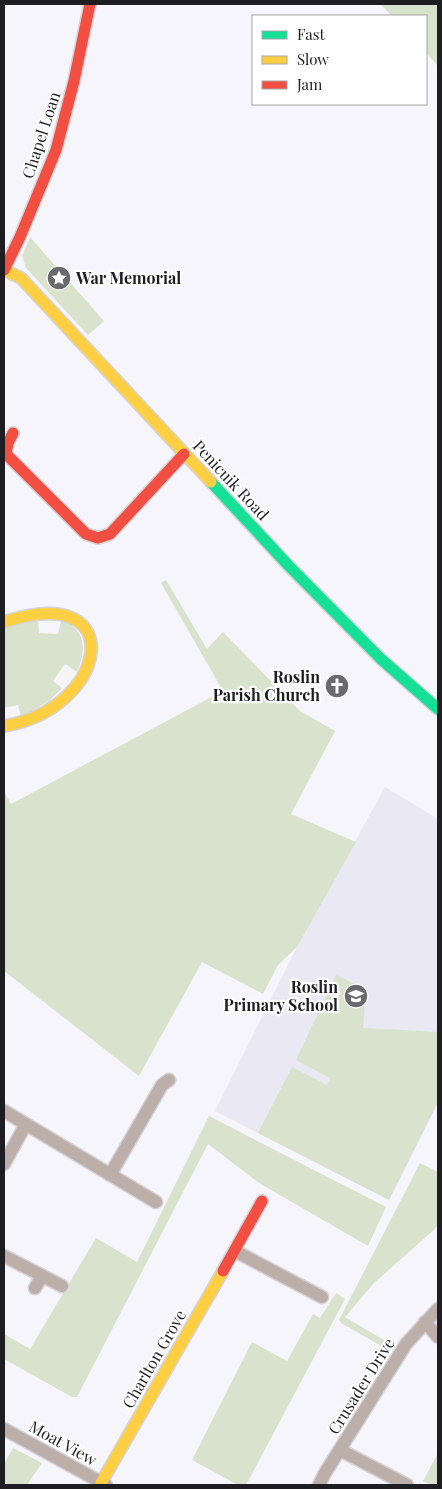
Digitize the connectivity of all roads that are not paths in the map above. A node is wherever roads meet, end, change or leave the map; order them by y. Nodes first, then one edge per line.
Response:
1 (90, 4) edge
2 (4, 270) edge
3 (13, 434) dead end
4 (5, 454) edge
5 (184, 454) junction
6 (4, 622) edge
7 (438, 709) edge
8 (4, 726) edge
9 (169, 1080) dead end
10 (4, 1111) edge
11 (26, 1124) junction
12 (4, 1164) edge
13 (110, 1174) junction
14 (262, 1201) dead end
15 (156, 1202) dead end
16 (235, 1251) junction
17 (4, 1256) edge
18 (42, 1276) junction
19 (62, 1286) dead end
20 (35, 1288) dead end
21 (314, 1297) dead end
22 (438, 1309) edge
23 (426, 1322) junction
24 (438, 1337) edge
25 (4, 1429) edge
26 (340, 1450) junction
27 (104, 1484) edge
28 (319, 1485) edge
29 (408, 1485) edge

1 - 2 street, Chapel Loan
2 - 5 street, Penicuik Road
3 - 4 street
4 - 5 street
5 - 7 street, Penicuik Road
6 - 8 street
9 - 13 street
10 - 11 street
11 - 12 street
11 - 13 street
13 - 15 street
14 - 16 street, Charlton Grove
16 - 21 street
16 - 27 street, Charlton Grove
17 - 18 street
18 - 19 street
18 - 20 street
22 - 23 street, Crusader Drive
23 - 24 street
23 - 26 street, Crusader Drive
25 - 27 street, Moat View
26 - 28 street, Crusader Drive
26 - 29 street

